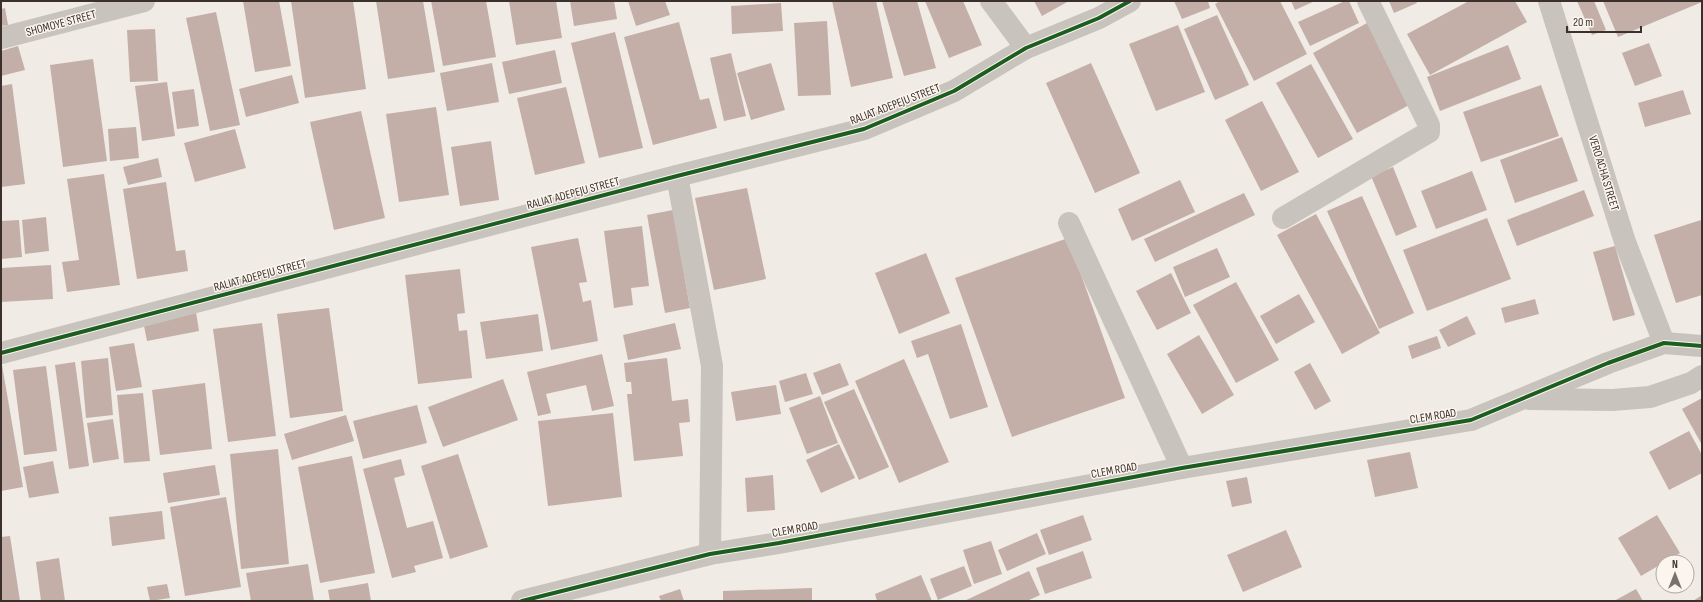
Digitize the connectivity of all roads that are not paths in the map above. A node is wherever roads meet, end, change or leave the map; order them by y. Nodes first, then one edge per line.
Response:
1 (144, 1) edge
2 (991, 1) edge
3 (1130, 1) edge
4 (1368, 1) edge
5 (1549, 1) edge
6 (1, 38) edge
7 (1026, 48) junction
8 (677, 176) junction
9 (1283, 218) dead end
10 (1069, 223) dead end
11 (1664, 343) junction
12 (1702, 346) edge
13 (1, 353) edge
14 (1702, 376) edge
15 (1520, 399) junction
16 (1182, 468) junction
17 (710, 554) junction
18 (522, 601) edge

1 - 6 street, SHOMOYE STREET
2 - 7 street
3 - 7 street, RALIAT ADEPEJU STREET
4 - 9 street
5 - 11 street, VERO ACHA STREET
7 - 8 street, RALIAT ADEPEJU STREET
8 - 13 street, RALIAT ADEPEJU STREET
8 - 17 street
10 - 16 street
11 - 12 street, CLEM ROAD
11 - 15 street, CLEM ROAD
14 - 15 street
15 - 16 street, CLEM ROAD
16 - 17 street, CLEM ROAD
17 - 18 street, CLEM ROAD

